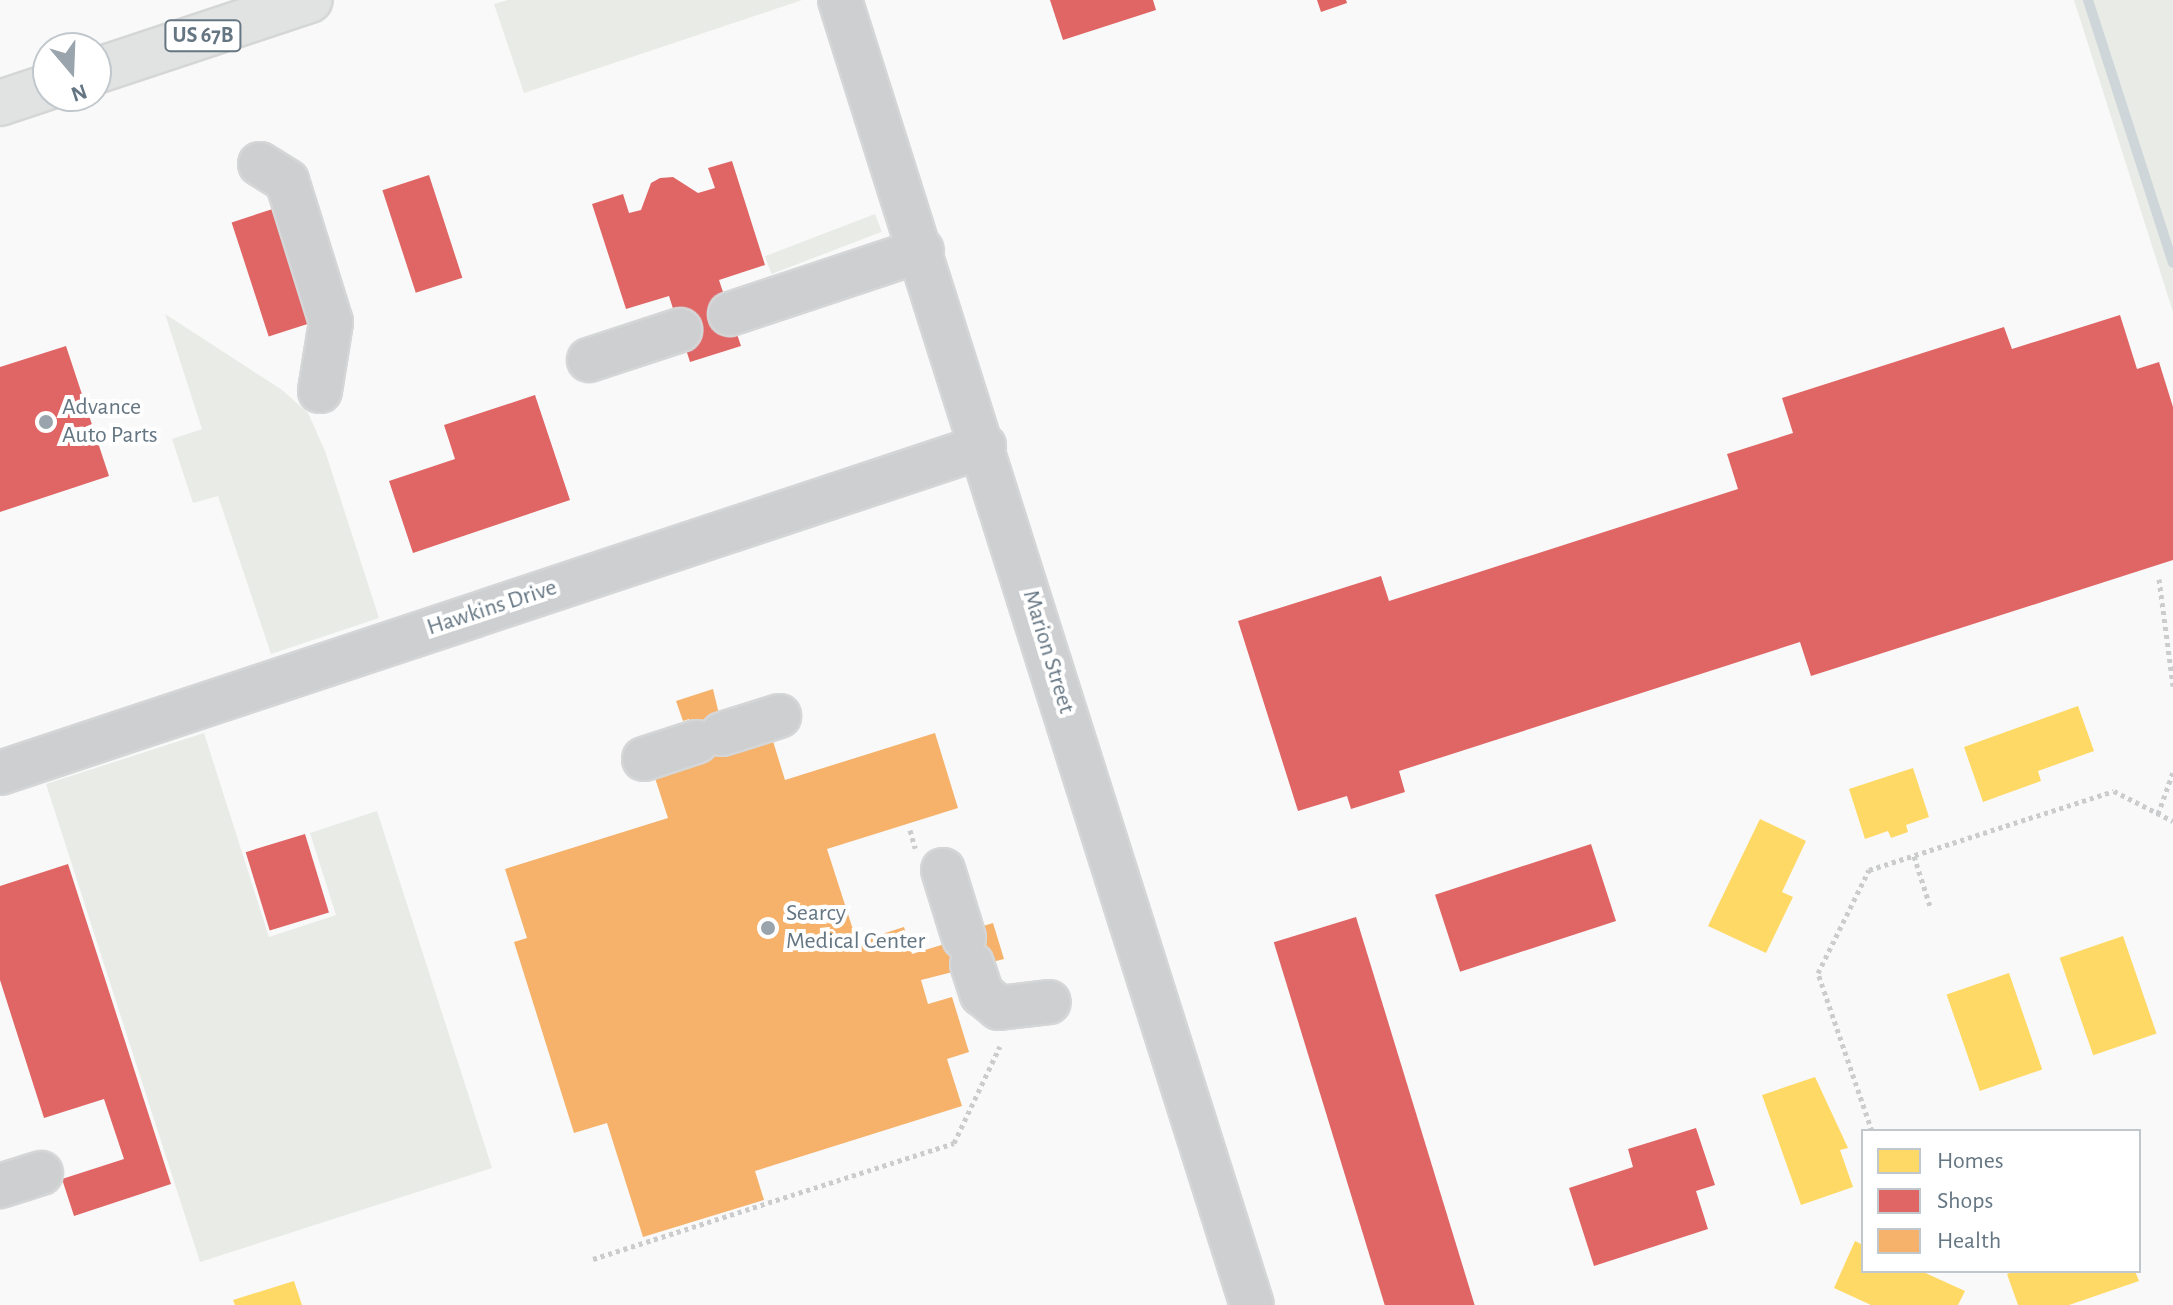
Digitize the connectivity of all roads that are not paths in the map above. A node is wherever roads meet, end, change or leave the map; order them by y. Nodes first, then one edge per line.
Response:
1 (310, 0) edge
2 (840, 0) edge
3 (112, 66) edge
4 (32, 92) edge
5 (0, 103) edge
6 (260, 164) dead end
7 (922, 250) junction
8 (730, 314) dead end
9 (680, 330) dead end
10 (589, 360) dead end
11 (320, 391) dead end
12 (984, 446) junction
13 (779, 716) dead end
14 (644, 759) dead end
15 (0, 773) edge
16 (931, 864) road end
17 (1049, 1002) dead end
18 (41, 1173) dead end
19 (0, 1186) edge
20 (1252, 1305) edge

1 - 3 main road, US 67B
2 - 7 street, Marion Street
4 - 5 main road
6 - 11 street
7 - 8 street
7 - 12 street, Marion Street
9 - 10 street
12 - 15 street, Hawkins Drive
12 - 20 street, Marion Street
13 - 14 street
16 - 17 street
18 - 19 street

